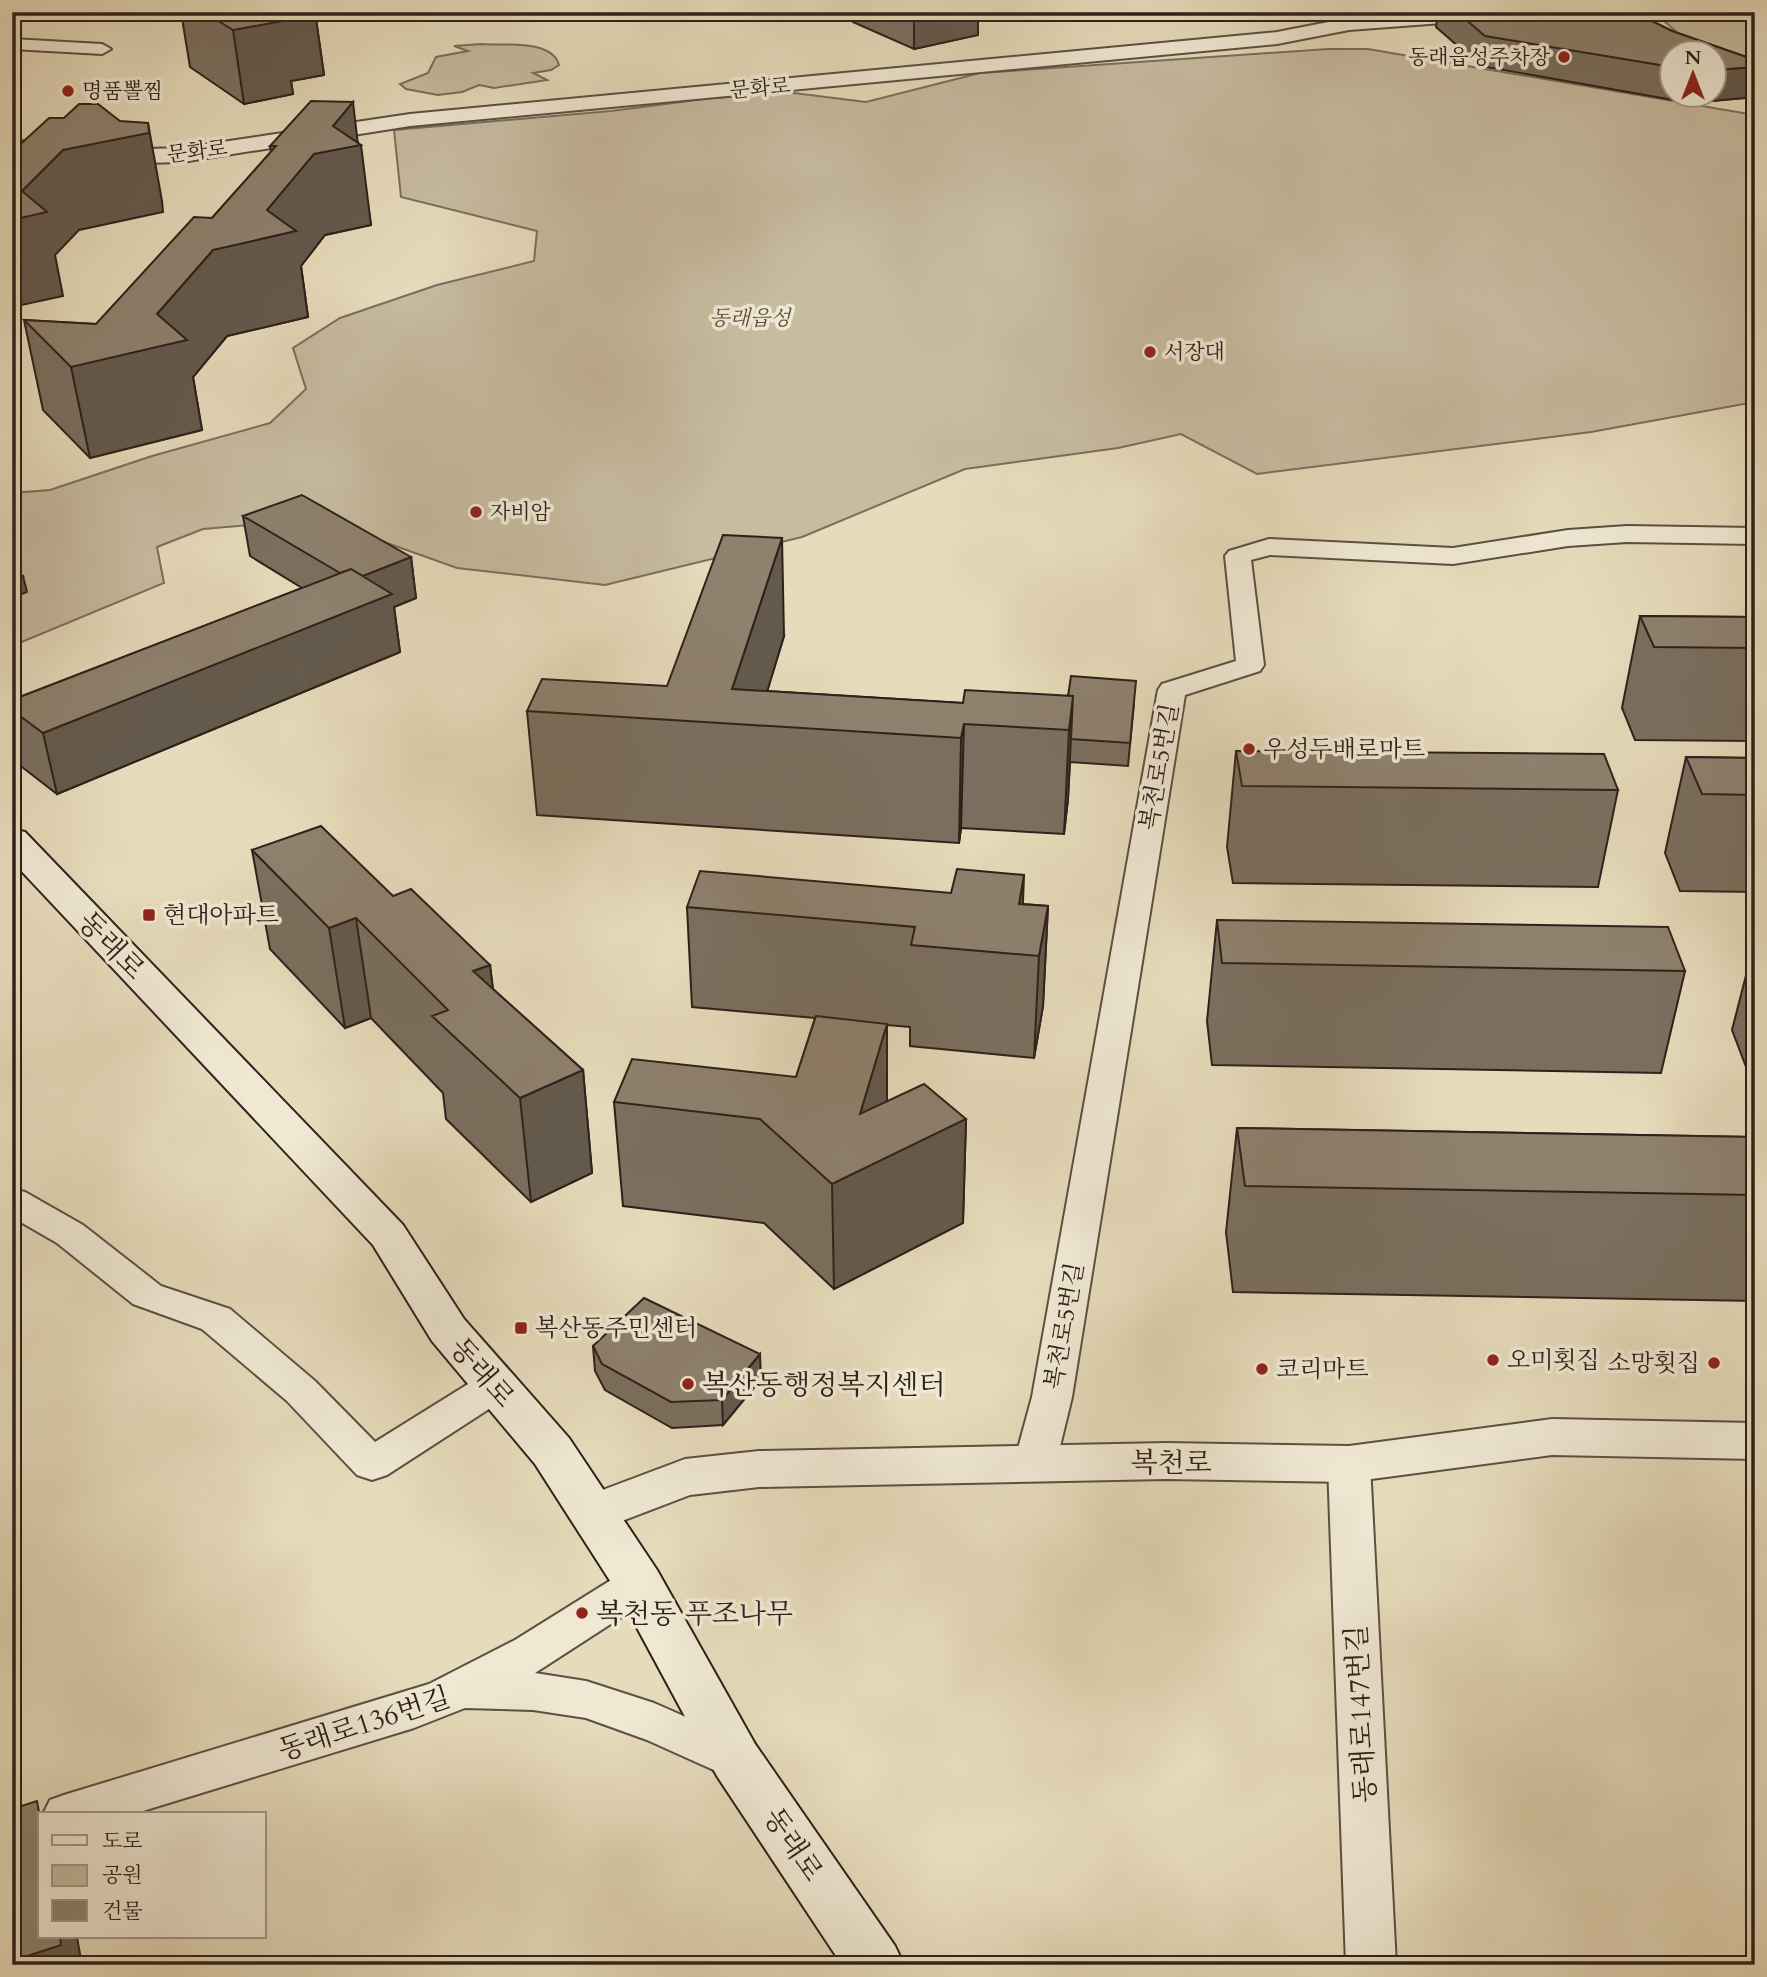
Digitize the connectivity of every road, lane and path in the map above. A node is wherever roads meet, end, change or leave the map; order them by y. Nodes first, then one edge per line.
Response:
1 (1509, 12) edge
2 (12, 44) edge
3 (102, 49) dead end
4 (12, 146) edge
5 (1755, 536) edge
6 (12, 840) edge
7 (12, 1201) edge
8 (495, 1386) junction
9 (1755, 1441) edge
10 (1035, 1463) junction
11 (1349, 1464) junction
12 (593, 1513) junction
13 (639, 1584) junction
14 (463, 1691) junction
15 (736, 1760) junction
16 (76, 1812) edge
17 (875, 1965) edge
18 (1371, 1965) edge

1 - 4 street, 문화로
2 - 3 street
5 - 10 street, 복천로5번길
6 - 8 street, 동래로
7 - 8 street
8 - 12 street, 동래로
9 - 11 street, 복천로
10 - 11 street, 복천로
10 - 12 street, 복천로
11 - 18 street, 동래로147번길
12 - 13 street, 동래로
13 - 14 street, 동래로136번길
13 - 15 street, 동래로
14 - 15 street
14 - 16 street, 동래로136번길
15 - 17 street, 동래로

